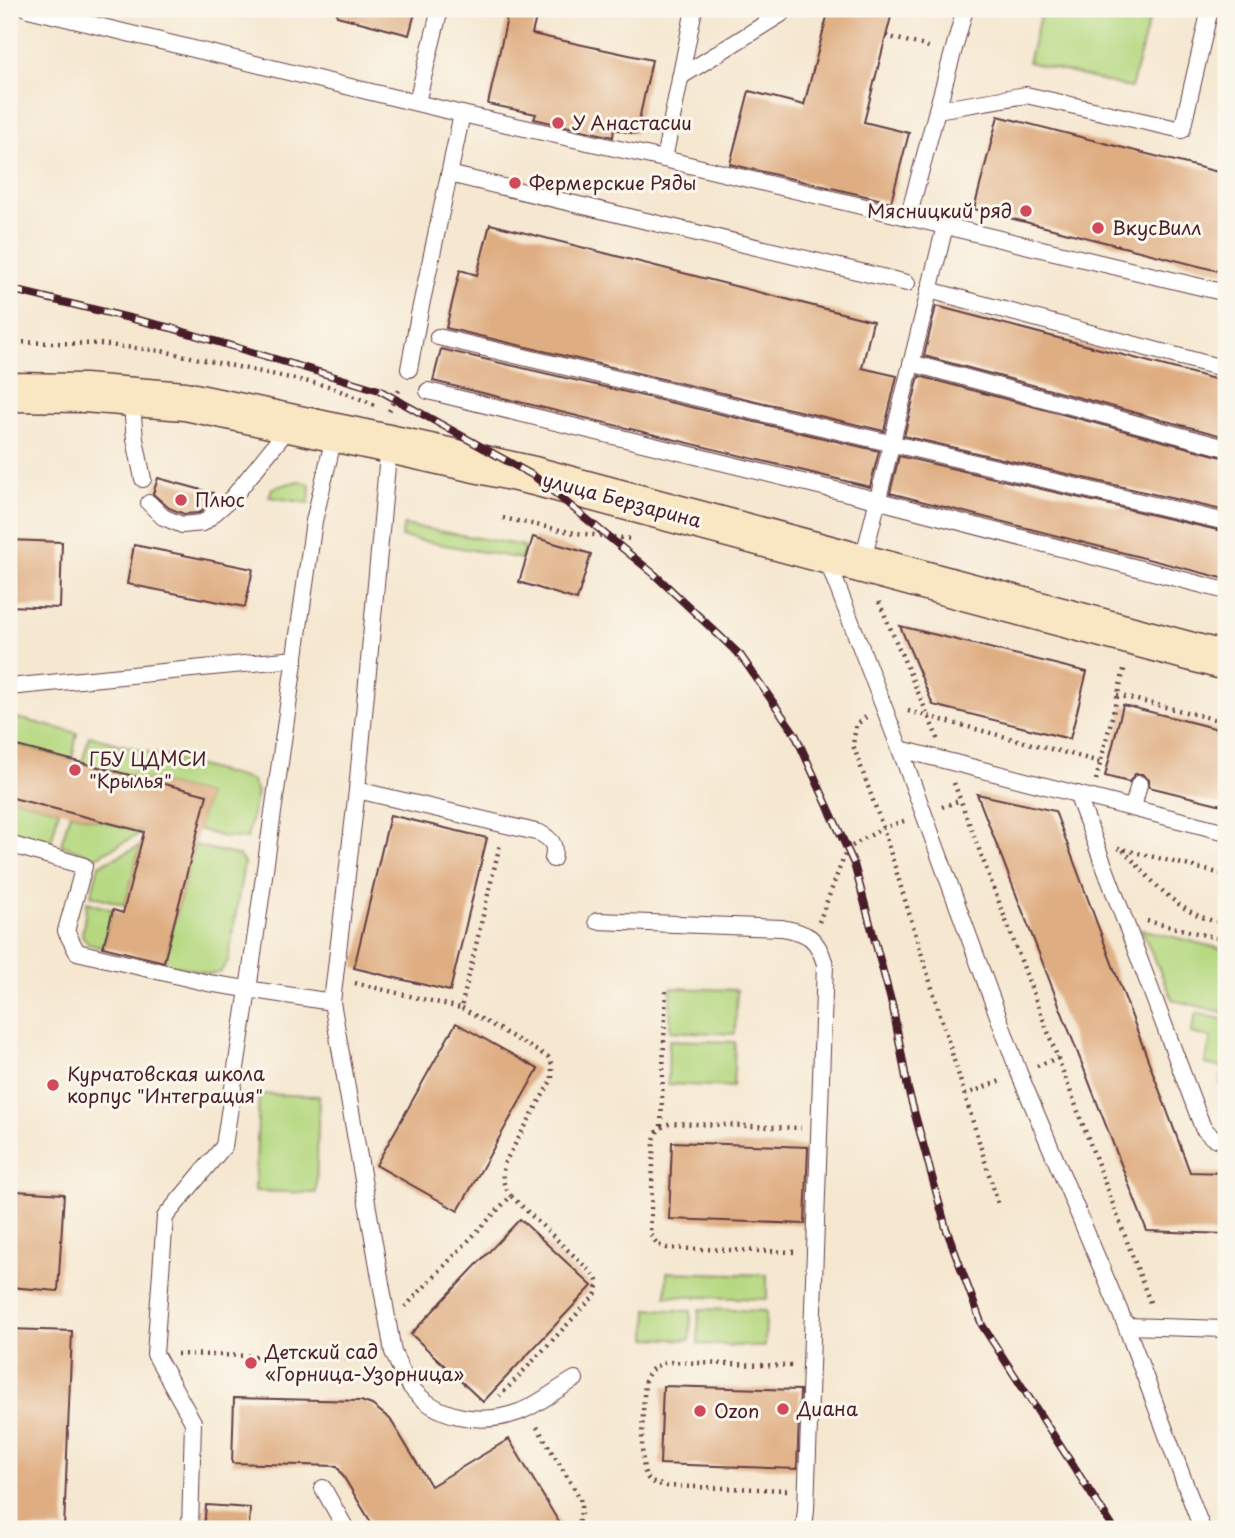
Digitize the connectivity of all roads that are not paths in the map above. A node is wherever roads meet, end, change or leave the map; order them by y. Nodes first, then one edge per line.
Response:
1 (28, 9) edge
2 (440, 9) edge
3 (694, 9) edge
4 (782, 9) edge
5 (965, 9) edge
6 (1210, 9) edge
7 (680, 76) junction
8 (416, 102) junction
9 (937, 110) junction
10 (462, 114) junction
11 (664, 159) junction
12 (449, 174) junction
13 (908, 218) junction
14 (945, 226) junction
15 (907, 283) dead end
16 (929, 290) junction
17 (1226, 293) edge
18 (438, 337) dead end
19 (911, 363) junction
20 (409, 369) dead end
21 (1226, 369) edge
22 (428, 391) dead end
23 (9, 392) edge
24 (131, 396) junction
25 (293, 423) junction
26 (395, 429) junction
27 (335, 433) junction
28 (891, 443) junction
29 (1226, 448) edge
30 (143, 479) dead end
31 (877, 501) junction
32 (149, 503) dead end
33 (1226, 522) edge
34 (825, 554) junction
35 (862, 564) junction
36 (1226, 591) edge
37 (295, 659) junction
38 (1226, 661) edge
39 (9, 687) edge
40 (900, 749) junction
41 (1139, 784) dead end
42 (357, 790) junction
43 (1084, 796) junction
44 (1133, 808) junction
45 (1226, 832) edge
46 (9, 845) edge
47 (553, 859) dead end
48 (597, 921) dead end
49 (248, 990) junction
50 (332, 1002) junction
51 (1226, 1142) edge
52 (1126, 1326) junction
53 (1226, 1329) edge
54 (575, 1379) dead end
55 (323, 1488) dead end
56 (190, 1529) edge
57 (346, 1529) edge
58 (804, 1529) edge
59 (1202, 1529) edge

1 - 8 lane
2 - 8 lane
3 - 7 lane
4 - 7 lane
5 - 9 lane
6 - 9 lane
7 - 11 lane
8 - 10 lane
9 - 13 lane
10 - 11 lane
10 - 12 lane
11 - 13 lane
12 - 15 lane
12 - 20 lane
13 - 14 lane
14 - 16 lane
14 - 17 lane
16 - 19 lane
16 - 21 lane
18 - 28 lane
19 - 28 lane
19 - 29 lane
22 - 31 lane
23 - 24 street, улица Берзарина
24 - 25 street, улица Берзарина
24 - 30 lane
25 - 27 street, улица Берзарина
25 - 32 lane
26 - 27 street, улица Берзарина
26 - 34 street, улица Берзарина
26 - 42 lane
27 - 37 lane
28 - 31 lane
28 - 33 lane
31 - 35 lane
31 - 36 lane
34 - 35 street, улица Берзарина
34 - 40 lane
35 - 38 street, улица Берзарина
37 - 39 lane
37 - 49 lane
40 - 43 lane
40 - 52 lane
41 - 44 lane
42 - 47 lane
42 - 50 lane
43 - 44 lane
43 - 51 lane
44 - 45 lane
46 - 49 lane
48 - 58 lane
49 - 50 lane
49 - 56 lane
50 - 54 lane
52 - 53 lane
52 - 59 lane
55 - 57 lane

